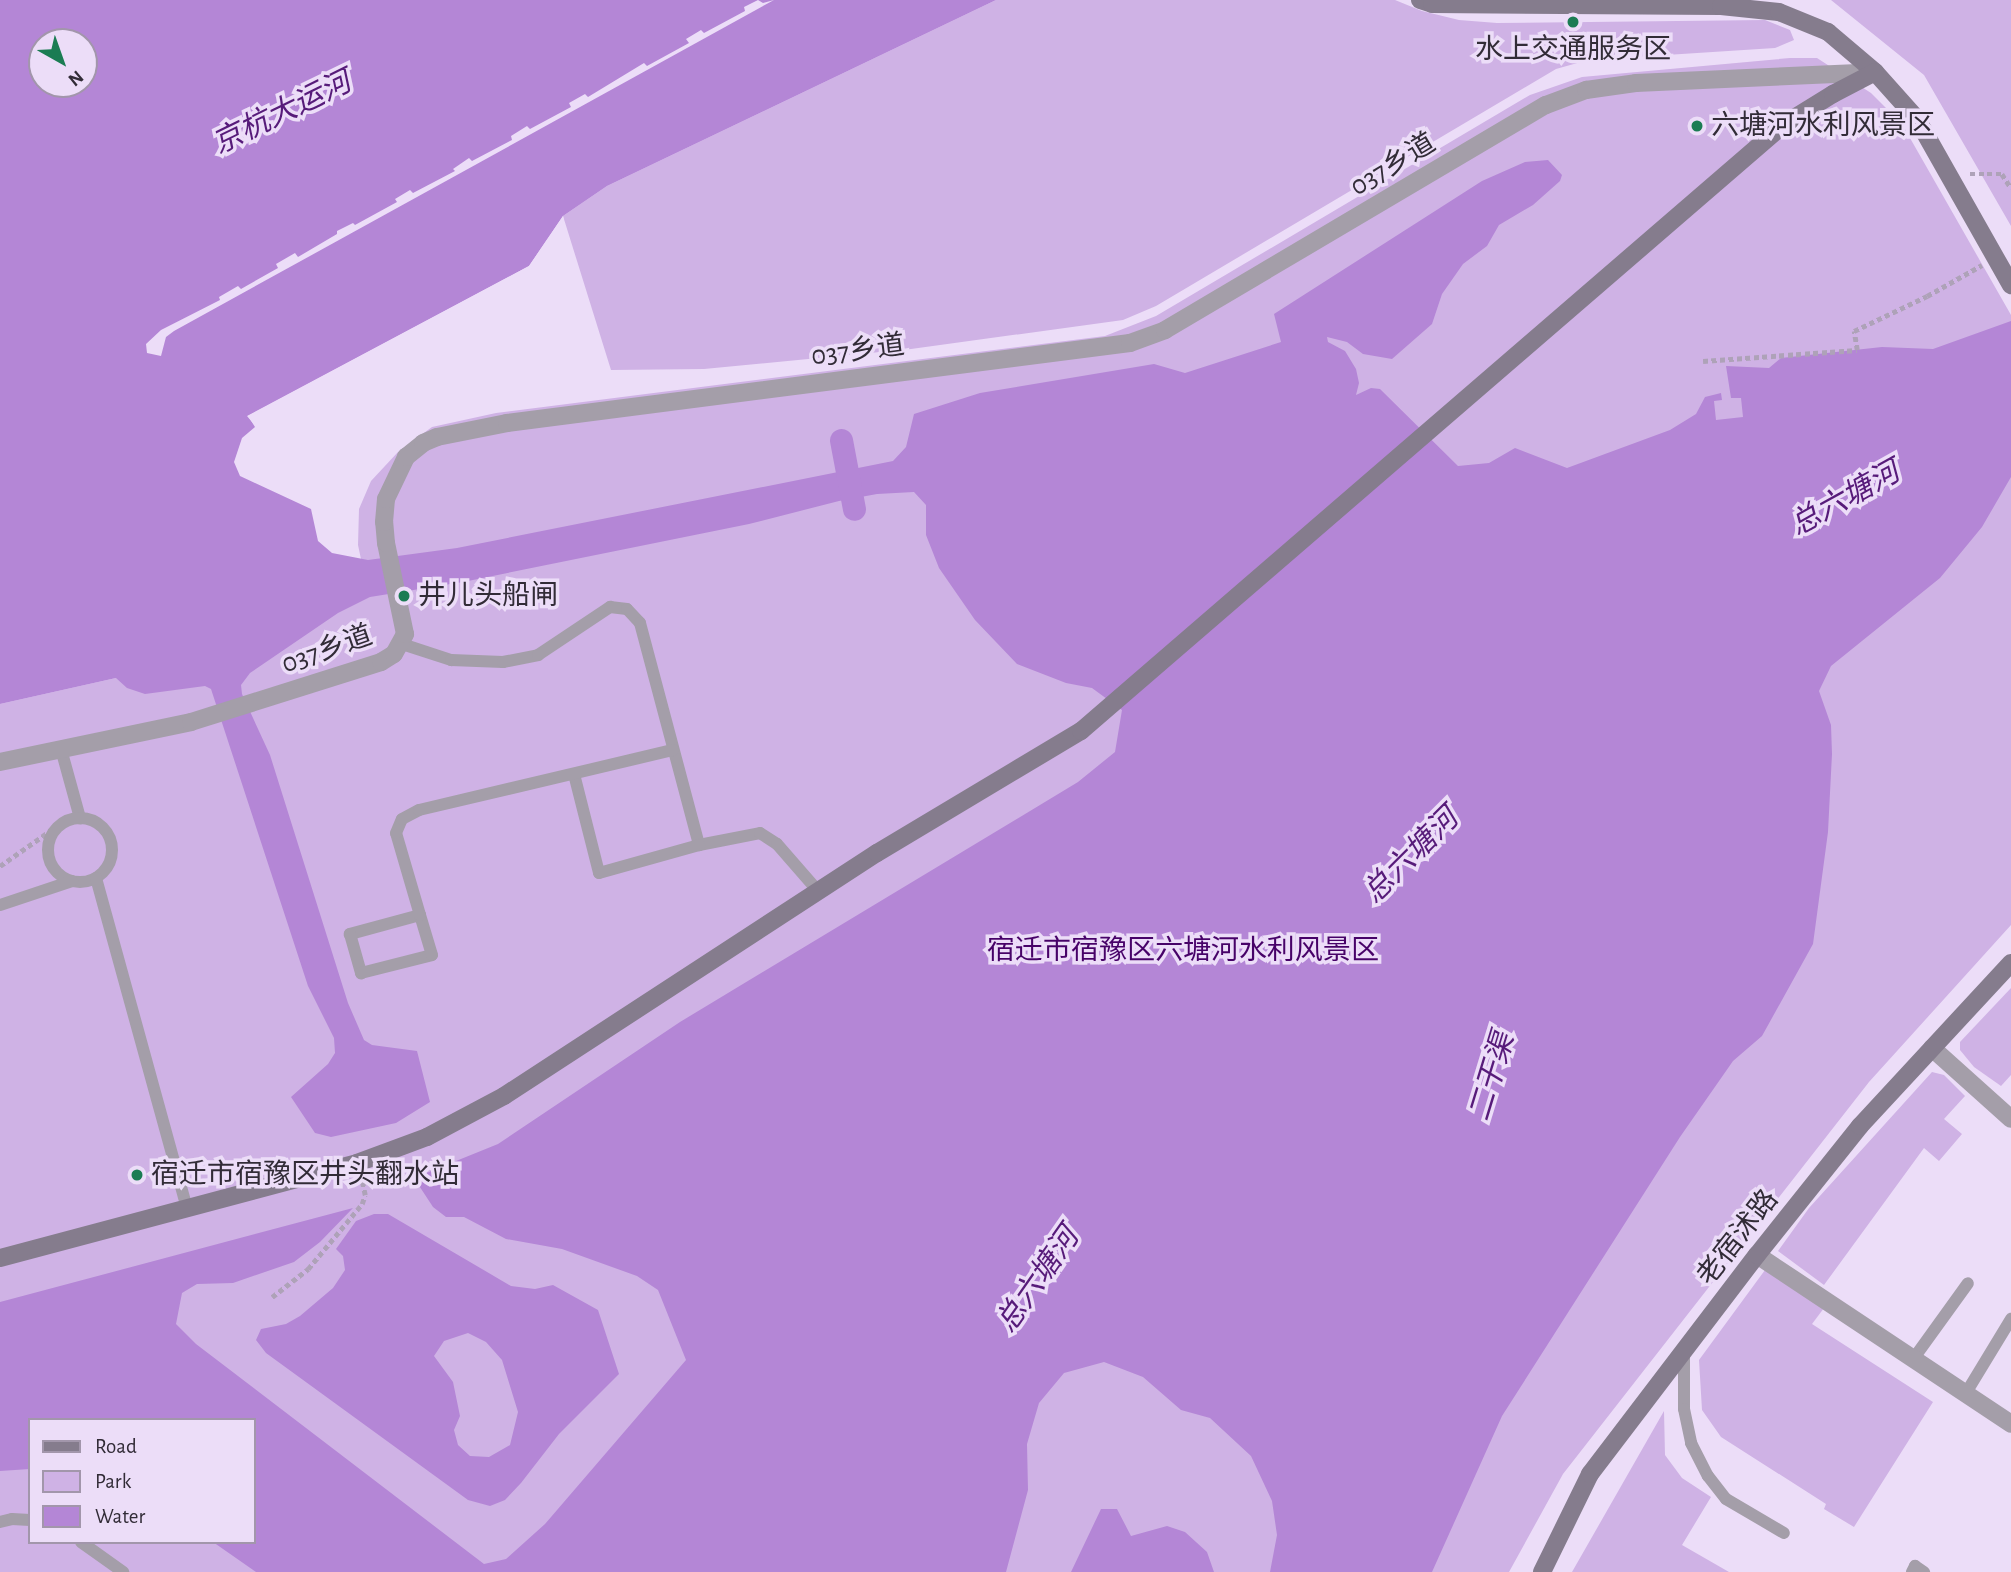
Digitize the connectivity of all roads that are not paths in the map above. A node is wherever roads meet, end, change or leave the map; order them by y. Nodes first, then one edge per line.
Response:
1 (1420, 0) edge
2 (1727, 3) edge
3 (1875, 72) junction
4 (2011, 285) edge
5 (402, 644) junction
6 (61, 749) junction
7 (673, 750) junction
8 (0, 762) edge
9 (574, 774) junction
10 (80, 818) junction
11 (699, 845) junction
12 (96, 878) junction
13 (72, 881) junction
14 (818, 891) junction
15 (0, 905) edge
16 (420, 915) junction
17 (2011, 963) edge
18 (1932, 1048) junction
19 (2011, 1119) edge
20 (187, 1208) junction
21 (1757, 1255) junction
22 (0, 1258) edge
23 (1968, 1283) dead end
24 (2011, 1320) edge
25 (1684, 1351) junction
26 (1914, 1358) junction
27 (1965, 1392) junction
28 (2011, 1424) edge
29 (28, 1520) edge
30 (0, 1522) edge
31 (1784, 1533) dead end
32 (84, 1544) edge
33 (123, 1572) edge
34 (1542, 1572) edge
35 (1912, 1572) edge
36 (1924, 1572) edge

1 - 2 street
2 - 3 street
3 - 4 street
3 - 5 street, 037乡道
3 - 14 street
5 - 6 street, 037乡道
5 - 7 lane
6 - 8 street, 037乡道
6 - 10 lane
7 - 9 lane
7 - 11 lane
9 - 11 lane
9 - 16 lane
10 - 12 lane
10 - 13 lane
11 - 14 lane
12 - 13 lane
12 - 20 lane
13 - 15 lane
14 - 20 street
16 - 16 lane
17 - 18 street, 老宿沭路
18 - 19 street
18 - 21 street, 老宿沭路
20 - 22 street
21 - 25 street, 老宿沭路
21 - 26 street
23 - 26 lane
24 - 27 lane
25 - 31 lane
25 - 34 street, 老宿沭路
26 - 27 street
27 - 28 street
29 - 30 lane
32 - 33 lane
35 - 36 lane

